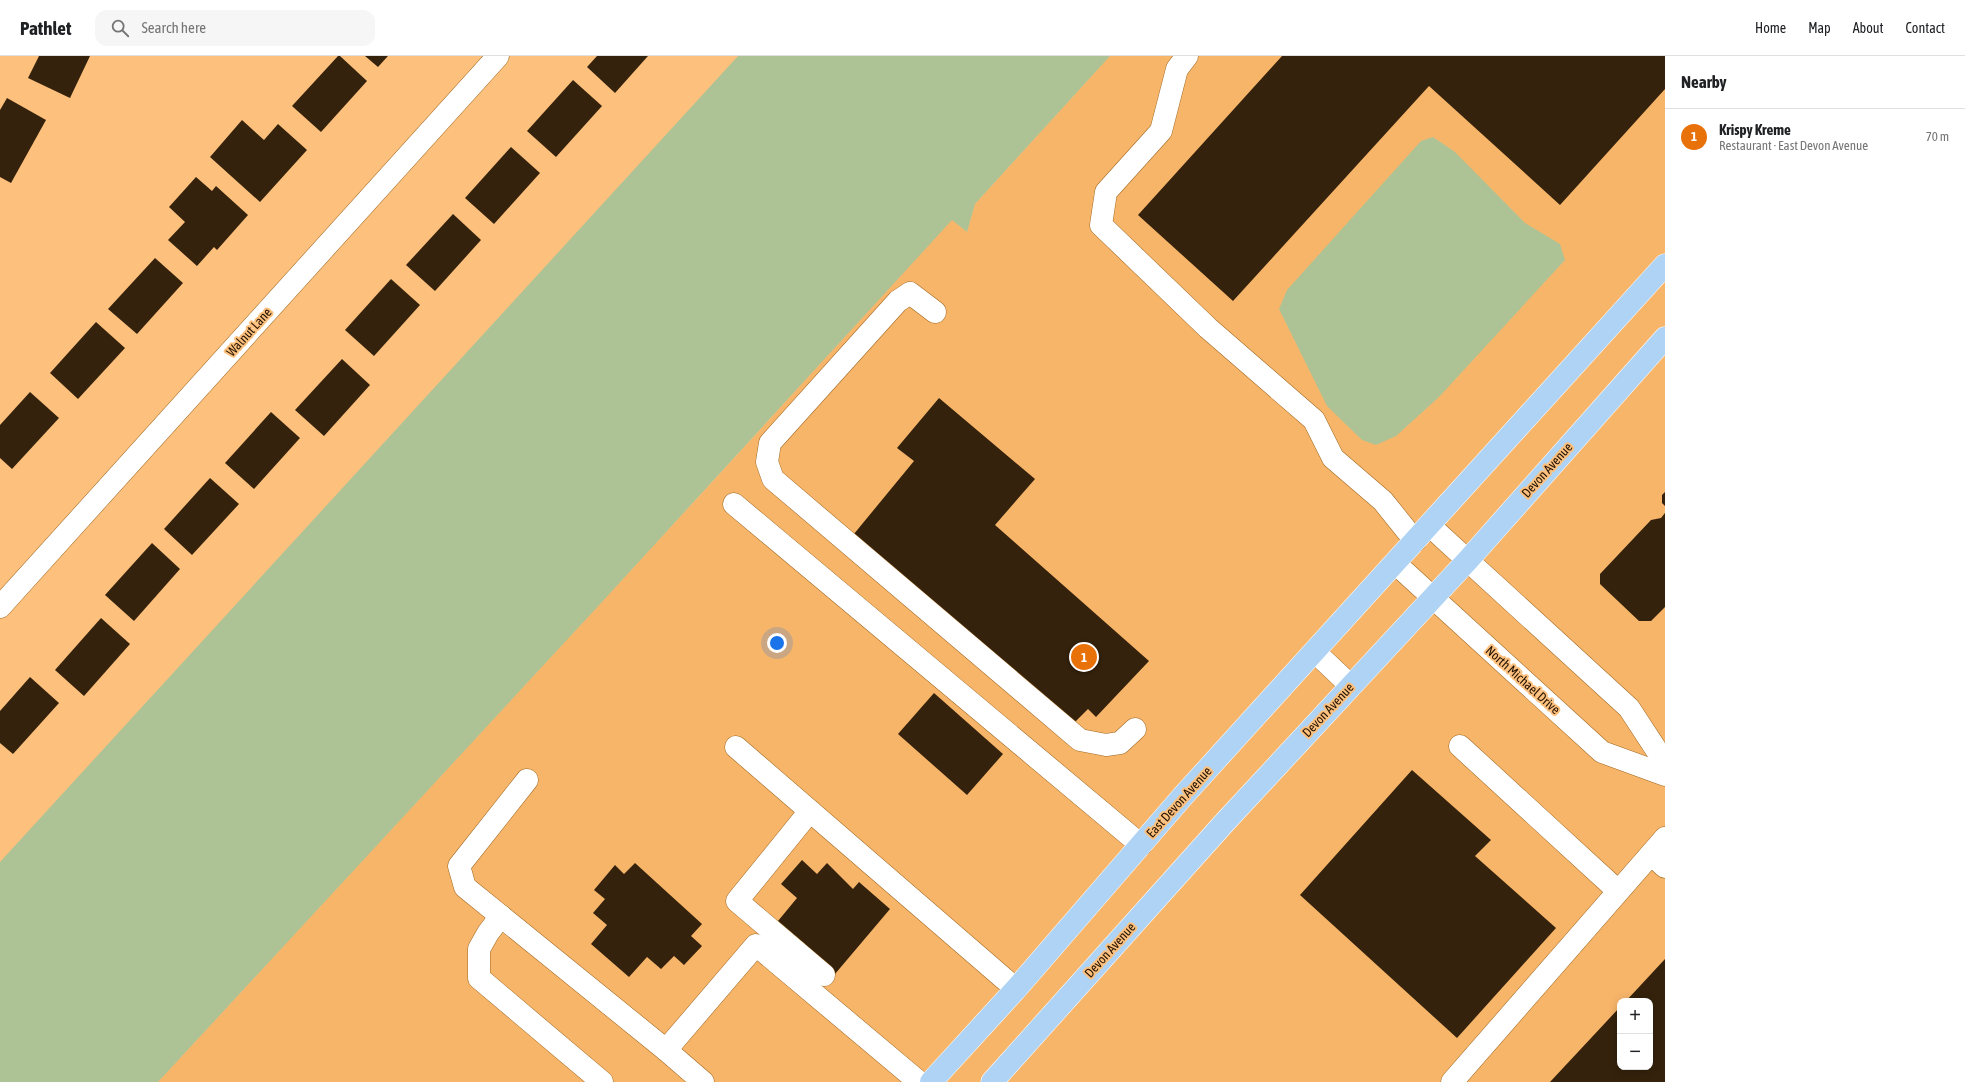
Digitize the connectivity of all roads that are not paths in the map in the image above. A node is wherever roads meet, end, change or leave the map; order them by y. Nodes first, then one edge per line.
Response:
1 (498, 56) edge
2 (1187, 56) edge
3 (1665, 265) edge
4 (935, 312) dead end
5 (1665, 338) edge
6 (734, 504) dead end
7 (1429, 525) junction
8 (1415, 541) junction
9 (1468, 560) junction
10 (1395, 563) junction
11 (1432, 598) junction
12 (0, 607) edge
13 (1315, 652) junction
14 (1351, 686) junction
15 (1135, 729) dead end
16 (1460, 746) dead end
17 (736, 747) dead end
18 (1665, 763) edge
19 (1665, 775) edge
20 (527, 780) dead end
21 (810, 812) junction
22 (1141, 844) junction
23 (1660, 853) edge
24 (1618, 891) junction
25 (501, 916) junction
26 (824, 975) dead end
27 (1016, 989) junction
28 (666, 1050) junction
29 (602, 1082) edge
30 (704, 1082) edge
31 (919, 1082) edge
32 (931, 1082) edge
33 (992, 1082) edge
34 (1452, 1082) edge

1 - 12 street, Walnut Lane
2 - 8 street
3 - 7 main road
4 - 15 street
5 - 9 main road, Devon Avenue
6 - 22 street
7 - 8 main road, East Devon Avenue
7 - 9 street
8 - 10 main road, East Devon Avenue
9 - 11 main road, Devon Avenue
9 - 18 street
10 - 11 street, North Michael Drive
10 - 13 main road, East Devon Avenue
11 - 14 main road, Devon Avenue
11 - 19 street, North Michael Drive
13 - 14 street
13 - 22 main road, East Devon Avenue
14 - 33 main road, Devon Avenue
16 - 24 street
17 - 21 street
20 - 25 street
21 - 26 street
21 - 27 street
22 - 27 main road, East Devon Avenue
23 - 24 street
24 - 34 street
25 - 28 street
25 - 29 street
27 - 32 main road, East Devon Avenue
28 - 30 street
28 - 31 street

